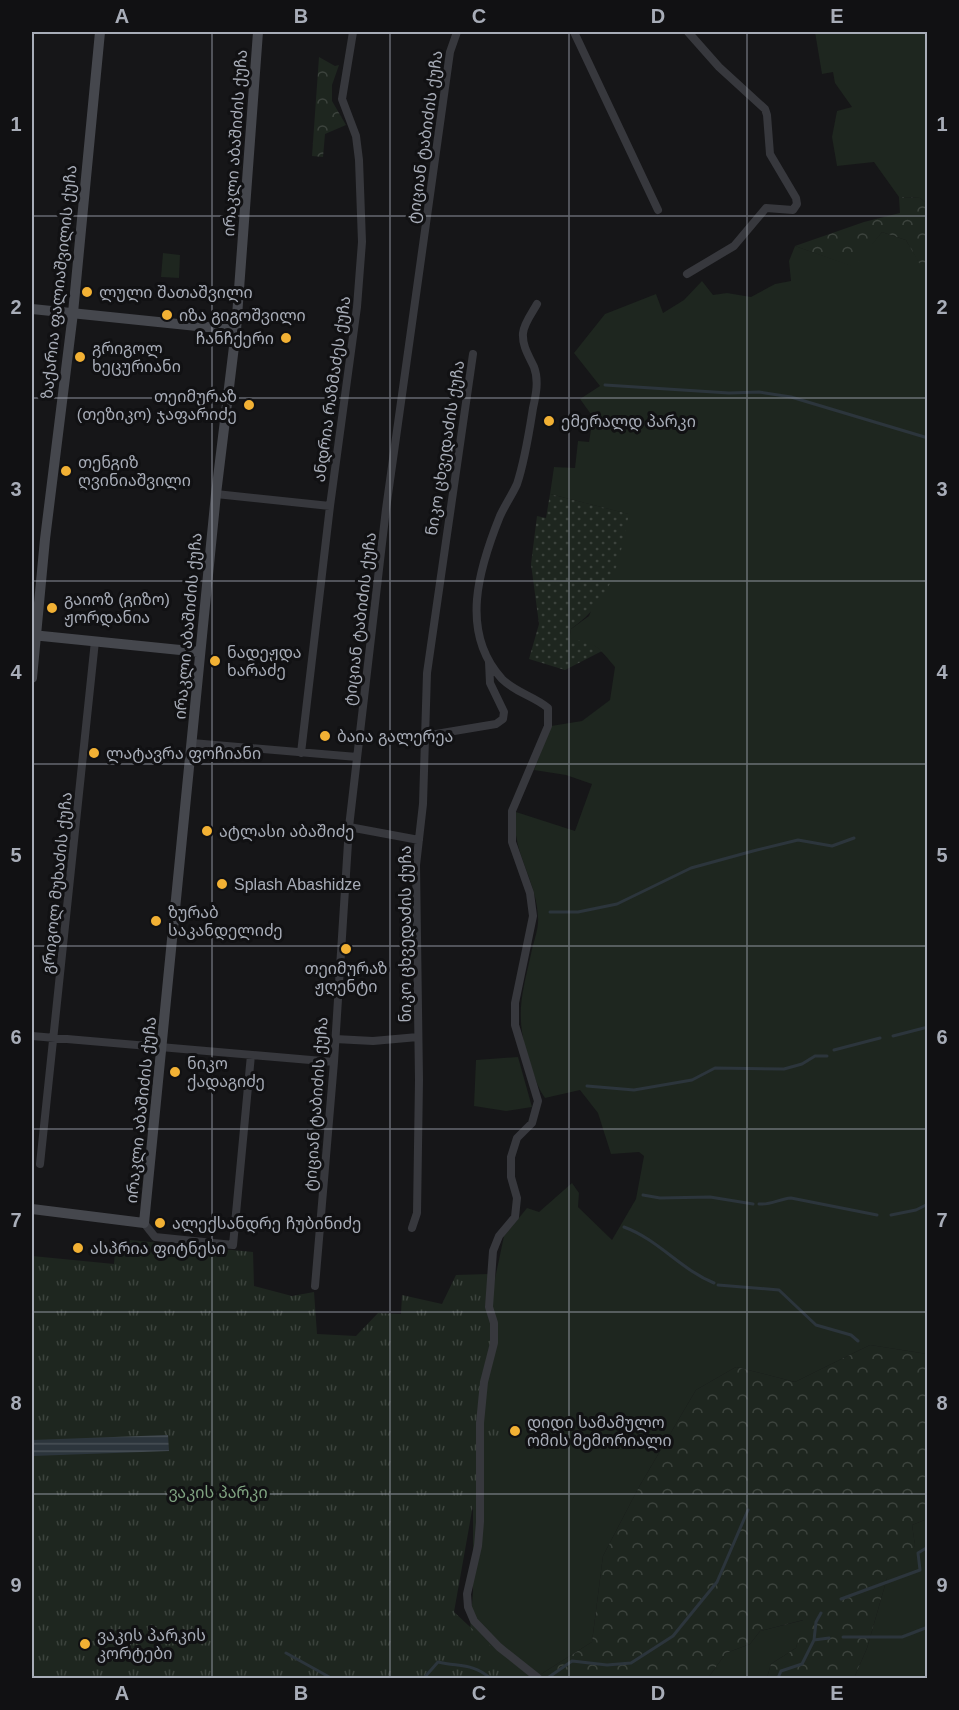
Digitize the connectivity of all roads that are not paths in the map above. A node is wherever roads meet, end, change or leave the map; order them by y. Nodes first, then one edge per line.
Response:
1 (100, 32) edge
2 (258, 32) edge
3 (353, 32) edge
4 (457, 32) edge
5 (574, 32) edge
6 (688, 32) edge
7 (658, 210) dead end
8 (687, 274) dead end
9 (537, 304) dead end
10 (32, 309) edge
11 (73, 313) junction
12 (236, 330) junction
13 (473, 354) dead end
14 (216, 495) junction
15 (330, 506) junction
16 (34, 636) edge
17 (95, 641) junction
18 (200, 652) junction
19 (489, 661) junction
20 (32, 678) edge
21 (424, 736) junction
22 (192, 743) junction
23 (301, 753) junction
24 (357, 757) junction
25 (349, 827) junction
26 (419, 840) junction
27 (32, 1036) edge
28 (418, 1037) junction
29 (55, 1038) junction
30 (335, 1039) junction
31 (163, 1046) junction
32 (251, 1055) junction
33 (334, 1062) junction
34 (40, 1164) dead end
35 (32, 1209) edge
36 (144, 1223) junction
37 (412, 1228) dead end
38 (315, 1286) dead end
39 (537, 1678) edge

1 - 11 street, ზაქარია ფალიაშვილის ქუჩა
2 - 12 street, ირაკლი აბაშიძის ქუჩა
3 - 15 street, ანდრია რაზმაძეს ქუჩა
4 - 24 street, ტიციან ტაბიძის ქუჩა
5 - 7 street
6 - 8 street
9 - 19 street
10 - 11 street
11 - 12 street
11 - 16 street, ზაქარია ფალიაშვილის ქუჩა
12 - 14 street, ირაკლი აბაშიძის ქუჩა
13 - 21 street, ნიკო ცხვედაძის ქუჩა
14 - 15 street
14 - 18 street, ირაკლი აბაშიძის ქუჩა
15 - 23 street, ანდრია რაზმაძეს ქუჩა
16 - 17 street
16 - 20 street, ზაქარია ფალიაშვილის ქუჩა
17 - 18 street
17 - 29 street, გრიგოლ მუხაძის ქუჩა
18 - 22 street, ირაკლი აბაშიძის ქუჩა
19 - 21 street
19 - 39 street
21 - 26 street, ნიკო ცხვედაძის ქუჩა
22 - 23 street
22 - 31 street, ირაკლი აბაშიძის ქუჩა
23 - 24 street
24 - 25 street, ტიციან ტაბიძის ქუჩა
25 - 26 street
25 - 30 street, ტიციან ტაბიძის ქუჩა
26 - 28 street, ნიკო ცხვედაძის ქუჩა
27 - 29 street
28 - 30 street
28 - 37 street, ნიკო ცხვედაძის ქუჩა
29 - 31 street
29 - 34 street, გრიგოლ მუხაძის ქუჩა
30 - 33 street, ტიციან ტაბიძის ქუჩა
31 - 32 street
31 - 36 street, ირაკლი აბაშიძის ქუჩა
32 - 33 street
32 - 36 street
33 - 38 street, ტიციან ტაბიძის ქუჩა
35 - 36 street

